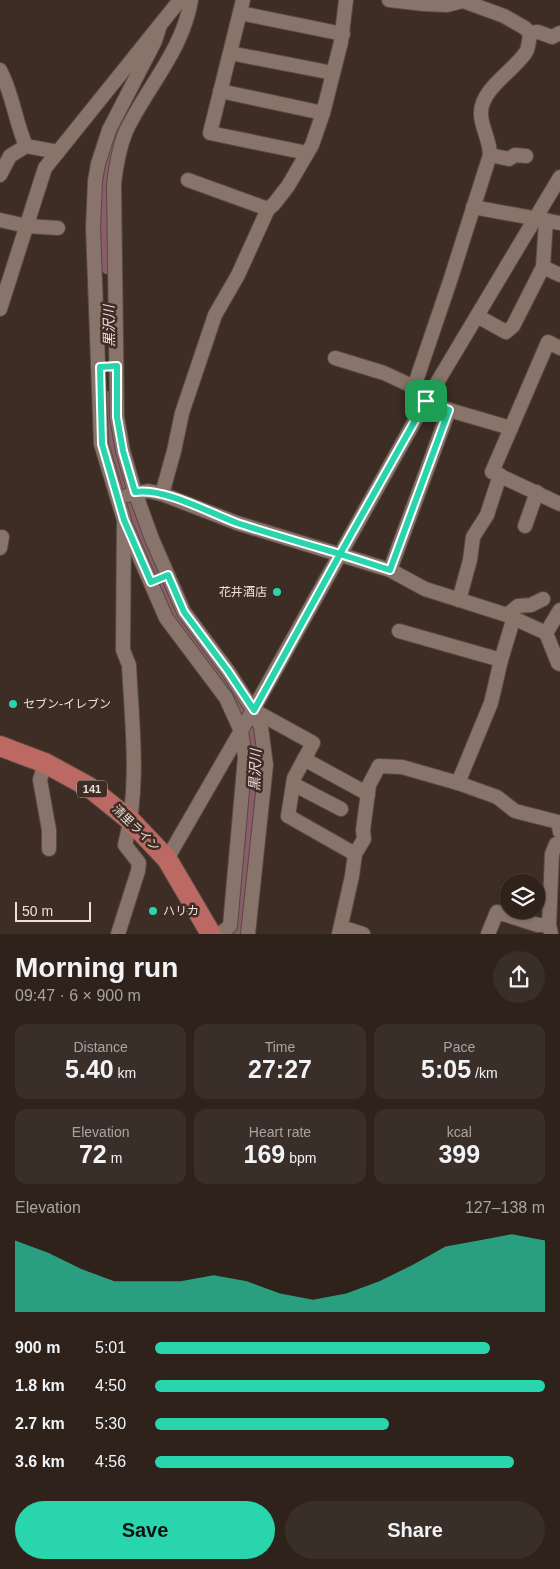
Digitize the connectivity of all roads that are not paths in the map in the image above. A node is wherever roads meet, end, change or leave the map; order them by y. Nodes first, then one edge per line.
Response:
1 (191, 0) edge
2 (346, 0) edge
3 (389, 0) edge
4 (463, 0) edge
5 (178, 2) edge
6 (241, 6) edge
7 (160, 24) junction
8 (530, 33) junction
9 (560, 33) edge
10 (343, 34) junction
11 (230, 53) junction
12 (0, 70) edge
13 (333, 73) junction
14 (220, 91) junction
15 (323, 113) junction
16 (26, 146) junction
17 (58, 152) junction
18 (307, 153) junction
19 (490, 155) junction
20 (526, 156) dead end
21 (0, 175) edge
22 (560, 176) edge
23 (188, 180) dead end
24 (473, 207) junction
25 (268, 209) junction
26 (0, 220) edge
27 (547, 220) edge
28 (27, 226) junction
29 (58, 228) dead end
30 (543, 267) junction
31 (560, 275) edge
32 (4, 286) edge
33 (0, 309) edge
34 (477, 316) junction
35 (560, 348) edge
36 (335, 358) dead end
37 (109, 367) junction
38 (414, 387) junction
39 (426, 401) junction
40 (449, 410) junction
41 (511, 428) junction
42 (500, 476) junction
43 (536, 492) junction
44 (162, 494) junction
45 (126, 496) junction
46 (560, 504) edge
47 (124, 520) junction
48 (525, 526) dead end
49 (340, 554) junction
50 (390, 570) junction
51 (168, 575) junction
52 (151, 582) junction
53 (543, 599) dead end
54 (459, 600) junction
55 (560, 610) edge
56 (511, 616) junction
57 (399, 631) dead end
58 (546, 633) junction
59 (201, 649) junction
60 (501, 660) junction
61 (560, 664) edge
62 (254, 710) junction
63 (241, 731) junction
64 (0, 746) edge
65 (304, 759) junction
66 (46, 763) junction
67 (458, 782) junction
68 (293, 784) junction
69 (368, 794) junction
70 (341, 808) dead end
71 (131, 820) junction
72 (560, 832) edge
73 (247, 839) junction
74 (560, 843) edge
75 (49, 849) dead end
76 (355, 854) junction
77 (167, 859) junction
78 (340, 930) edge
79 (550, 930) edge
80 (118, 934) edge
81 (211, 934) edge
82 (220, 934) edge
83 (248, 934) edge
84 (363, 934) edge
85 (488, 934) edge

1 - 37 street
2 - 10 street
3 - 4 street
4 - 8 street
5 - 7 street
6 - 10 street
6 - 11 street
7 - 17 street
7 - 37 street
8 - 9 street
8 - 19 street
10 - 13 street
11 - 13 street
11 - 14 street
12 - 16 street
13 - 15 street
14 - 15 street
14 - 18 street
15 - 18 street
16 - 17 street
16 - 21 street
17 - 28 street
18 - 25 street
19 - 20 street
19 - 24 street
22 - 27 street
23 - 25 street
24 - 27 street
24 - 38 street
25 - 44 street
26 - 28 street
27 - 30 street
27 - 34 street
28 - 29 street
28 - 32 street
30 - 31 street
30 - 34 street
32 - 33 street
34 - 39 street
35 - 41 street
36 - 38 street
37 - 45 street
37 - 45 street
38 - 39 street
39 - 40 street
39 - 49 street
40 - 41 street
40 - 50 street
41 - 42 street
42 - 43 street
42 - 54 street
43 - 46 street
43 - 48 street
44 - 45 street
44 - 49 street
45 - 47 street
45 - 51 street
47 - 52 street
47 - 71 street
49 - 50 street
49 - 62 street
50 - 54 street
51 - 52 street
51 - 59 street
52 - 59 street
53 - 56 street
54 - 56 street
55 - 58 street
56 - 58 street
56 - 60 street
57 - 60 street
58 - 61 street
59 - 62 street
59 - 63 street
60 - 67 street
62 - 63 street
62 - 65 street
62 - 73 street
63 - 73 street
63 - 77 street
64 - 66 highway, 清里ライン / 141
65 - 68 street
65 - 69 street
66 - 71 highway, 清里ライン / 141
66 - 75 street
67 - 69 street
67 - 72 street
68 - 70 street
68 - 76 street
69 - 76 street
71 - 77 highway, 清里ライン / 141
71 - 80 street
73 - 82 street
73 - 83 street
74 - 79 street
76 - 78 street
77 - 81 highway, 清里ライン / 141
78 - 84 street
79 - 85 street

